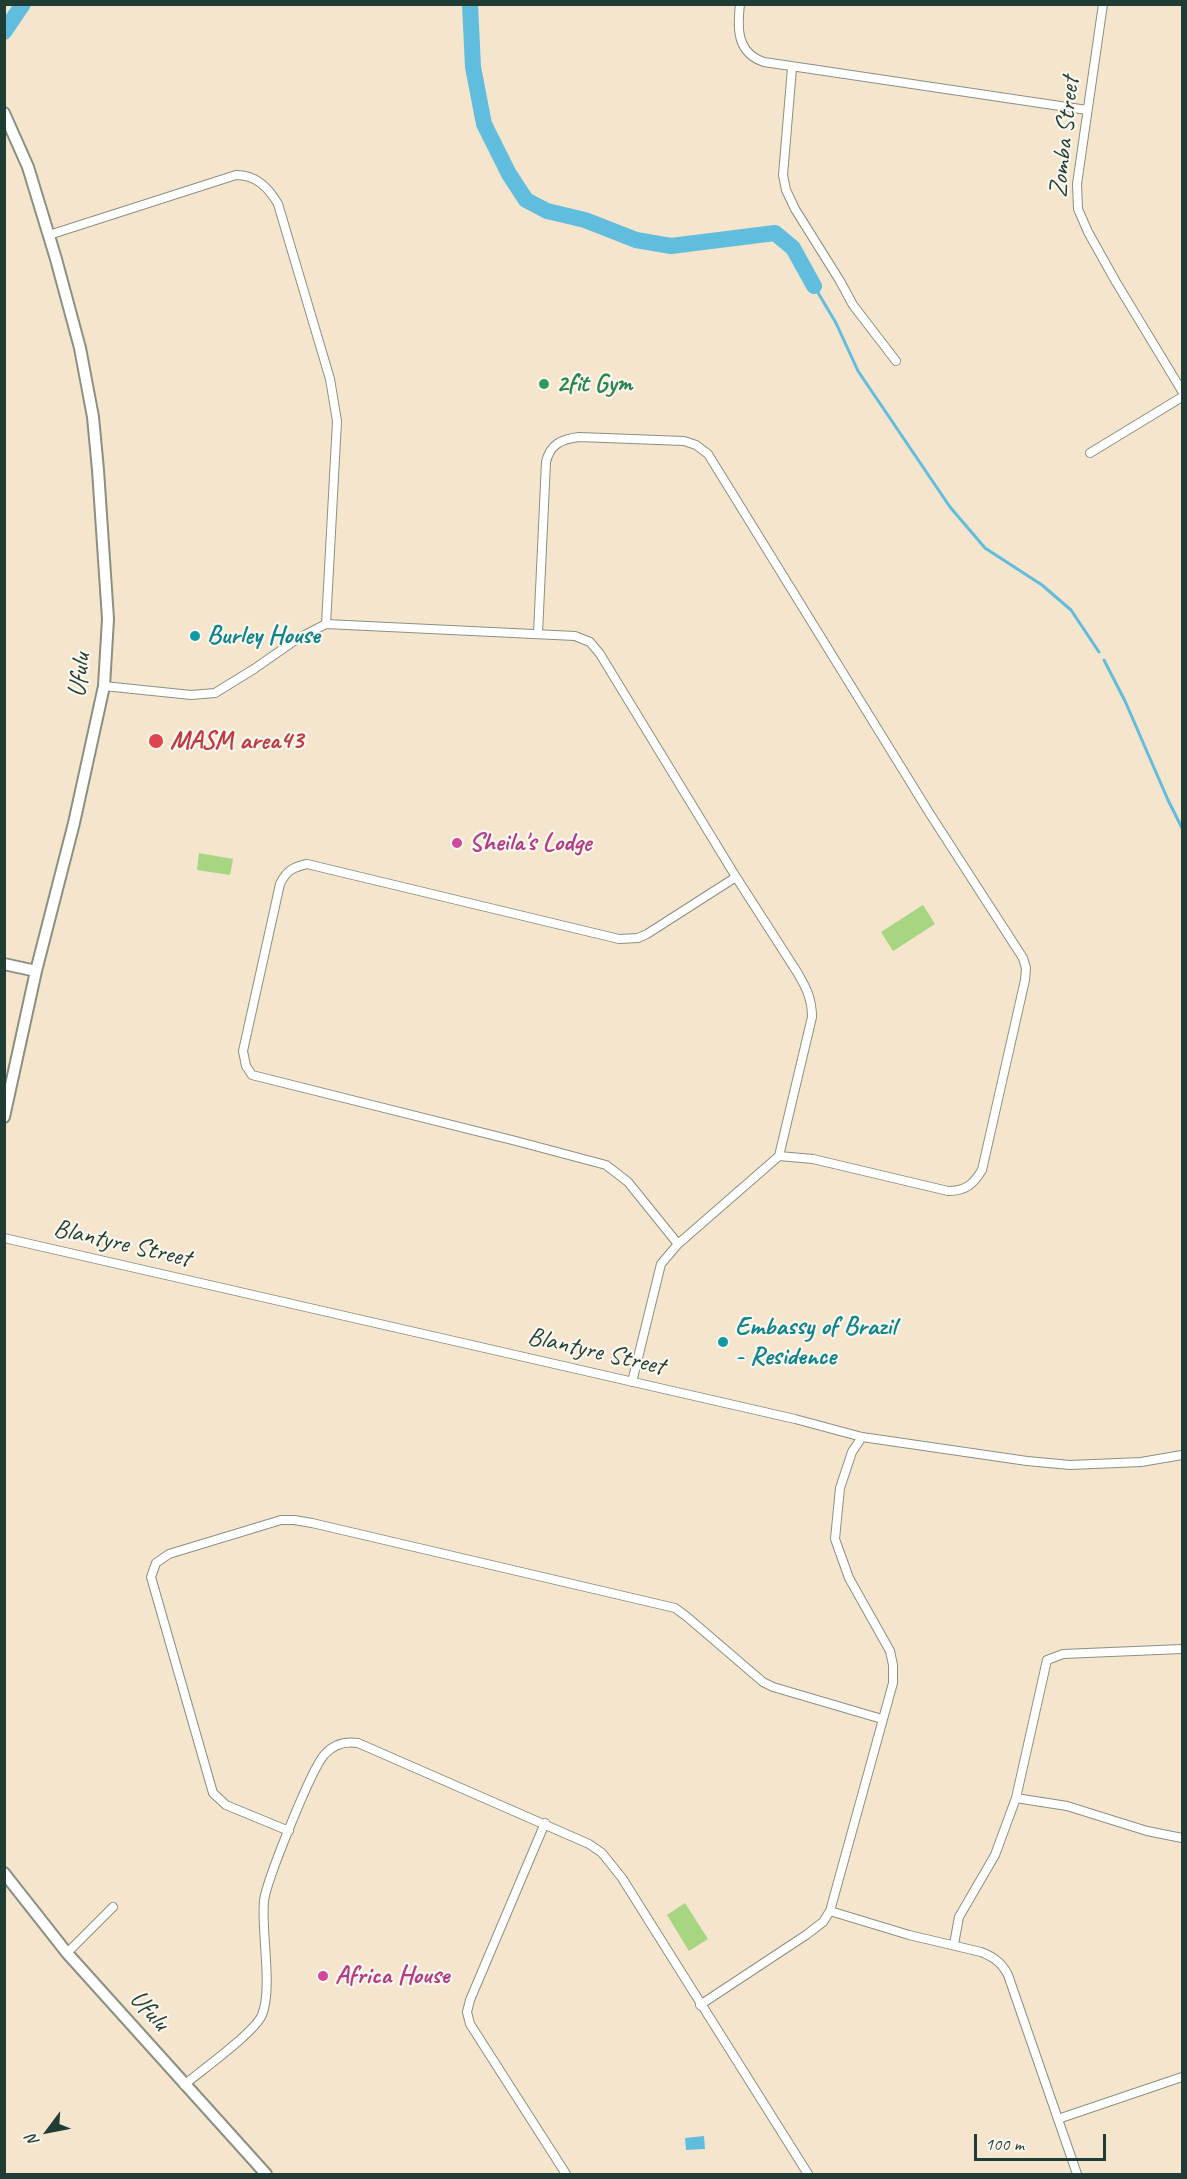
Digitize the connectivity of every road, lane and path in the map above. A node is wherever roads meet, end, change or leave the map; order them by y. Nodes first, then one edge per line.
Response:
1 (740, 4) edge
2 (1103, 4) edge
3 (792, 68) junction
4 (1087, 110) junction
5 (4, 113) edge
6 (49, 235) junction
7 (896, 361) dead end
8 (1182, 391) edge
9 (1182, 397) edge
10 (1090, 453) dead end
11 (326, 624) junction
12 (538, 633) junction
13 (104, 686) junction
14 (736, 878) junction
15 (4, 964) edge
16 (36, 971) junction
17 (4, 1117) edge
18 (779, 1156) junction
19 (4, 1238) edge
20 (678, 1244) junction
21 (632, 1382) junction
22 (862, 1437) junction
23 (1182, 1455) edge
24 (1182, 1649) edge
25 (882, 1719) junction
26 (1016, 1798) junction
27 (545, 1823) junction
28 (289, 1831) junction
29 (1182, 1838) edge
30 (4, 1873) edge
31 (113, 1907) dead end
32 (830, 1911) junction
33 (954, 1944) junction
34 (67, 1953) junction
35 (700, 2005) junction
36 (1182, 2077) edge
37 (184, 2085) junction
38 (1058, 2119) junction
39 (266, 2175) edge
40 (566, 2175) edge
41 (808, 2175) edge
42 (1077, 2175) edge

1 - 3 street
2 - 4 street, Zomba Street
3 - 4 street
3 - 7 street
4 - 8 street, Zomba Street
5 - 6 street, Ufulu
6 - 11 street
6 - 13 street, Ufulu
9 - 10 street
11 - 12 street
11 - 13 street
12 - 14 street
12 - 18 street
13 - 16 street, Ufulu
14 - 18 street
14 - 20 street
15 - 16 street
16 - 17 street, Ufulu
18 - 20 street
19 - 21 street, Blantyre Street
20 - 21 street
21 - 22 street, Blantyre Street
22 - 23 street, Blantyre Street
22 - 25 street
24 - 26 street
25 - 28 street
25 - 32 street
26 - 29 street
26 - 33 street
27 - 28 street
27 - 35 street
27 - 40 street
28 - 37 street
30 - 34 street, Ufulu
31 - 34 street
32 - 33 street
32 - 35 street
33 - 38 street
34 - 37 street, Ufulu
35 - 41 street
36 - 38 street
37 - 39 street, Ufulu
38 - 42 street

